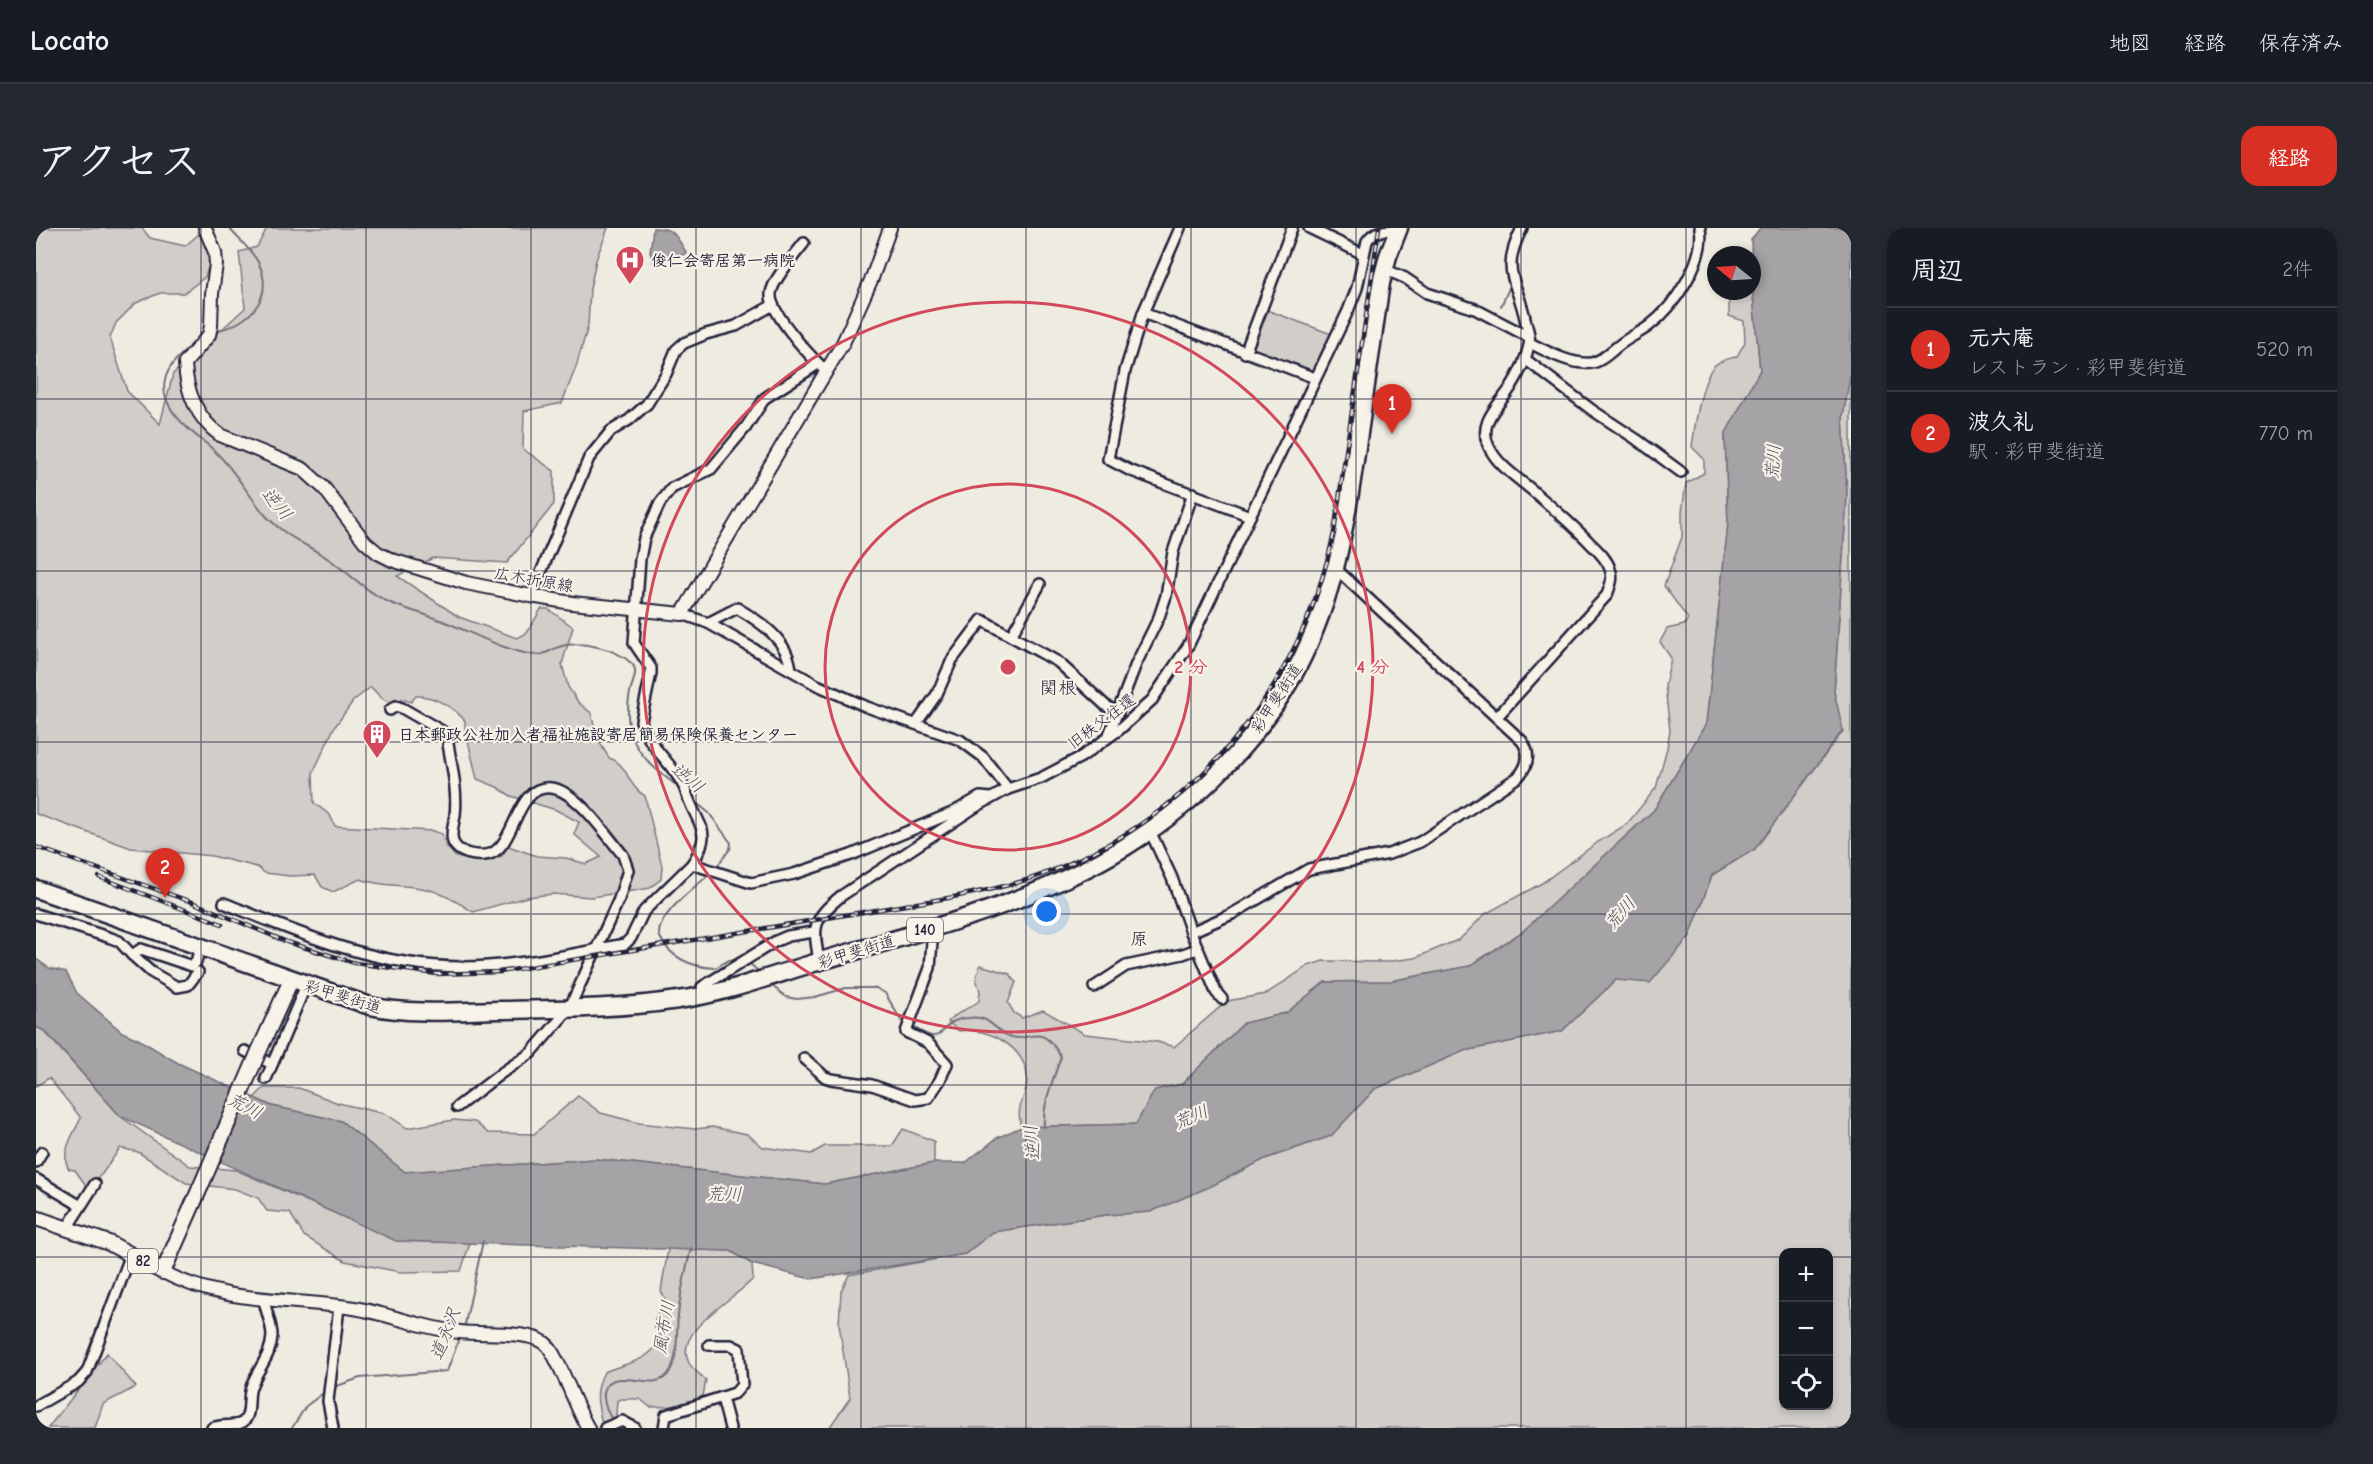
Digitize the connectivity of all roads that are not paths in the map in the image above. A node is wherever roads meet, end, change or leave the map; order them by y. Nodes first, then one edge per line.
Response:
1 (206, 228) edge
2 (890, 228) edge
3 (1180, 228) edge
4 (1292, 228) edge
5 (1309, 228) edge
6 (1522, 228) edge
7 (1700, 228) edge
8 (1399, 229) edge
9 (1370, 233) edge
10 (804, 243) dead end
11 (1363, 254) junction
12 (1384, 269) junction
13 (773, 305) junction
14 (1143, 313) junction
15 (1530, 340) junction
16 (1245, 353) junction
17 (1525, 359) junction
18 (822, 367) junction
19 (1315, 378) junction
20 (1681, 472) dead end
21 (1193, 493) junction
22 (1250, 516) junction
23 (1336, 569) junction
24 (1040, 584) dead end
25 (531, 596) junction
26 (636, 608) junction
27 (682, 614) junction
28 (708, 623) junction
29 (1011, 636) junction
30 (791, 670) junction
31 (390, 710) dead end
32 (1118, 713) junction
33 (1497, 717) junction
34 (916, 724) junction
35 (1107, 739) junction
36 (1008, 789) junction
37 (991, 798) junction
38 (1150, 831) junction
39 (692, 864) junction
40 (36, 889) edge
41 (224, 903) dead end
42 (36, 914) edge
43 (933, 928) junction
44 (814, 932) junction
45 (1191, 932) junction
46 (200, 947) junction
47 (1197, 949) junction
48 (595, 950) junction
49 (132, 955) junction
50 (819, 962) junction
51 (198, 972) dead end
52 (299, 982) junction
53 (702, 987) dead end
54 (1094, 987) dead end
55 (1222, 999) dead end
56 (569, 1009) junction
57 (244, 1051) dead end
58 (804, 1058) dead end
59 (272, 1064) junction
60 (266, 1079) dead end
61 (457, 1107) dead end
62 (42, 1152) dead end
63 (36, 1162) edge
64 (36, 1179) edge
65 (95, 1184) dead end
66 (81, 1206) junction
67 (36, 1218) edge
68 (67, 1228) junction
69 (131, 1254) junction
70 (163, 1272) junction
71 (264, 1300) junction
72 (339, 1307) junction
73 (709, 1345) dead end
74 (572, 1397) junction
75 (722, 1398) junction
76 (36, 1406) edge
77 (212, 1428) edge
78 (333, 1428) edge
79 (588, 1428) edge
80 (596, 1428) edge
81 (605, 1428) edge
82 (635, 1428) edge
83 (664, 1428) edge
84 (730, 1428) edge

1 - 25 main road, 広木折原線
2 - 18 main road
3 - 14 street
4 - 16 street
5 - 11 street
6 - 15 street
7 - 15 street
8 - 9 street, 旧秩父往還
8 - 12 highway, 彩甲斐街道 / 140
9 - 11 street, 旧秩父往還
10 - 13 street
11 - 19 street, 旧秩父往還
12 - 15 street
12 - 23 highway, 彩甲斐街道 / 140
13 - 18 street
13 - 25 street
14 - 16 street
14 - 21 street
15 - 17 street
16 - 19 street
17 - 20 street
17 - 33 street
18 - 26 street
18 - 27 main road
19 - 22 street, 旧秩父往還
21 - 22 street
21 - 32 street
22 - 35 street, 旧秩父往還
23 - 33 street
23 - 38 highway, 彩甲斐街道 / 140
24 - 29 street
25 - 26 main road, 広木折原線
26 - 27 main road, 広木折原線
26 - 39 street
27 - 28 street
28 - 30 street
28 - 30 street
29 - 32 street
29 - 34 street
30 - 34 street
31 - 48 street
32 - 35 street
33 - 45 street
34 - 36 street
35 - 36 street, 旧秩父往還
36 - 37 street, 旧秩父往還
37 - 39 street
37 - 44 street, 旧秩父往還
38 - 43 highway, 彩甲斐街道 / 140
38 - 45 street
39 - 48 street
40 - 46 highway, 彩甲斐街道 / 140
41 - 48 street
42 - 49 street
43 - 50 highway, 彩甲斐街道 / 140
43 - 58 street
44 - 50 street
44 - 53 street
45 - 47 street
46 - 49 street
46 - 52 highway, 彩甲斐街道 / 140
47 - 54 street
47 - 55 street
48 - 56 street
49 - 51 street
50 - 56 highway, 彩甲斐街道 / 140
52 - 56 highway, 彩甲斐街道 / 140
52 - 59 street
52 - 70 main road, 82, bridge
56 - 61 street
57 - 59 street
59 - 60 street
62 - 63 street
64 - 66 street
65 - 66 street
66 - 68 street
67 - 68 main road, 82
68 - 69 main road, 82
69 - 70 main road, 82
69 - 76 street
70 - 71 main road
71 - 72 main road
71 - 77 street
72 - 74 main road
72 - 78 street
73 - 75 street
74 - 79 main road
74 - 80 street
75 - 83 street
75 - 84 street
81 - 82 street

